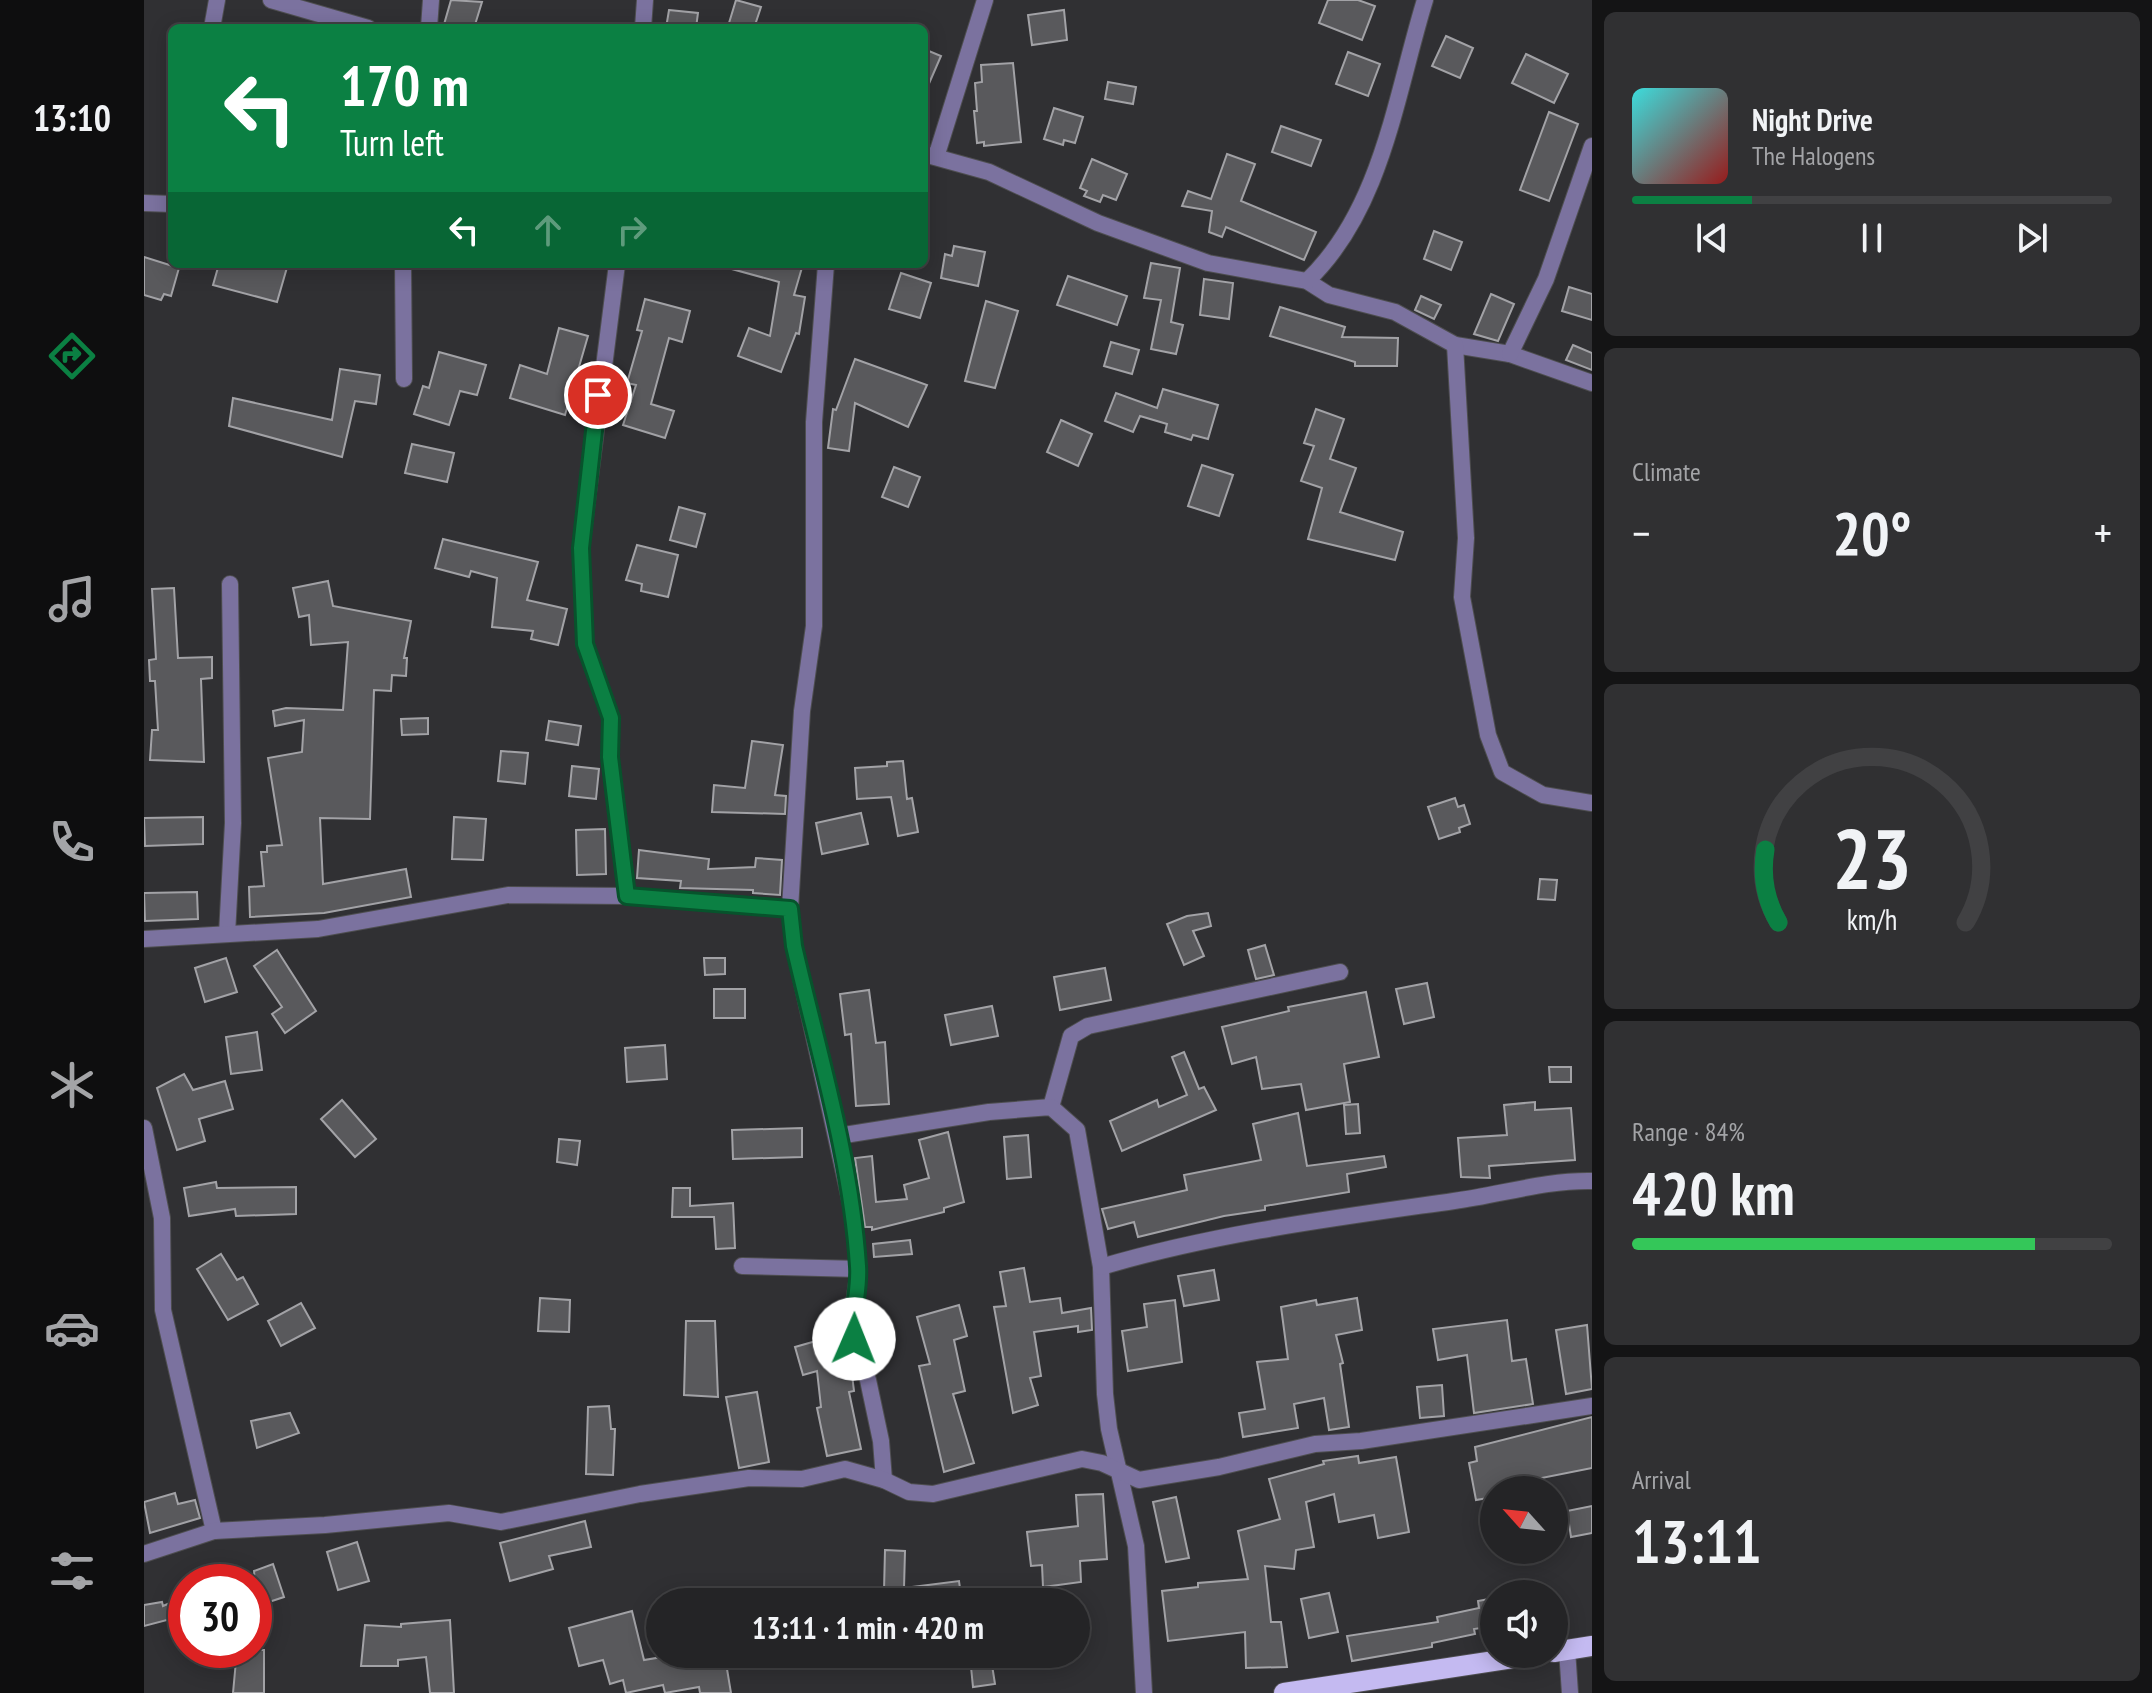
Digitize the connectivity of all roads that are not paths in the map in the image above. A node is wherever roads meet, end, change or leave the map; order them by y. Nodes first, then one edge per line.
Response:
1 (217, 0) edge
2 (271, 0) edge
3 (431, 0) edge
4 (645, 0) edge
5 (985, 0) edge
6 (1425, 0) edge
7 (213, 24) edge
8 (354, 24) edge
9 (429, 24) edge
10 (643, 24) edge
11 (1592, 146) edge
12 (930, 156) edge
13 (144, 203) edge
14 (168, 205) edge
15 (403, 268) edge
16 (616, 268) edge
17 (826, 268) edge
18 (1307, 281) junction
19 (1455, 345) junction
20 (1510, 354) junction
21 (404, 379) dead end
22 (1592, 383) edge
23 (230, 584) dead end
24 (1592, 803) edge
25 (627, 896) junction
26 (790, 909) junction
27 (227, 934) junction
28 (144, 939) edge
29 (1340, 972) dead end
30 (1051, 1107) junction
31 (144, 1128) edge
32 (838, 1136) junction
33 (1592, 1181) edge
34 (742, 1266) dead end
35 (1101, 1267) junction
36 (859, 1269) junction
37 (1592, 1406) edge
38 (1118, 1469) junction
39 (884, 1480) junction
40 (214, 1531) junction
41 (144, 1554) edge
42 (1592, 1646) edge
43 (1568, 1650) edge
44 (1480, 1663) edge
45 (1565, 1668) edge
46 (1144, 1693) edge
47 (1284, 1693) edge
48 (1570, 1693) edge

1 - 7 street
2 - 8 street
3 - 9 street
4 - 10 street
5 - 12 street
6 - 18 street
11 - 20 street
12 - 18 street
13 - 14 street
15 - 21 street
16 - 25 street
17 - 26 street
18 - 19 street
19 - 20 street
19 - 24 street
20 - 22 street
23 - 27 street
25 - 26 street
25 - 27 street
26 - 32 street
27 - 28 street
29 - 30 street
30 - 32 street
30 - 35 street
31 - 40 street
32 - 36 street
33 - 35 street
34 - 36 street
35 - 38 street
36 - 39 street
37 - 38 street
38 - 39 street
38 - 46 street
39 - 40 street
40 - 41 street
42 - 43 main road
44 - 47 main road
45 - 48 street

